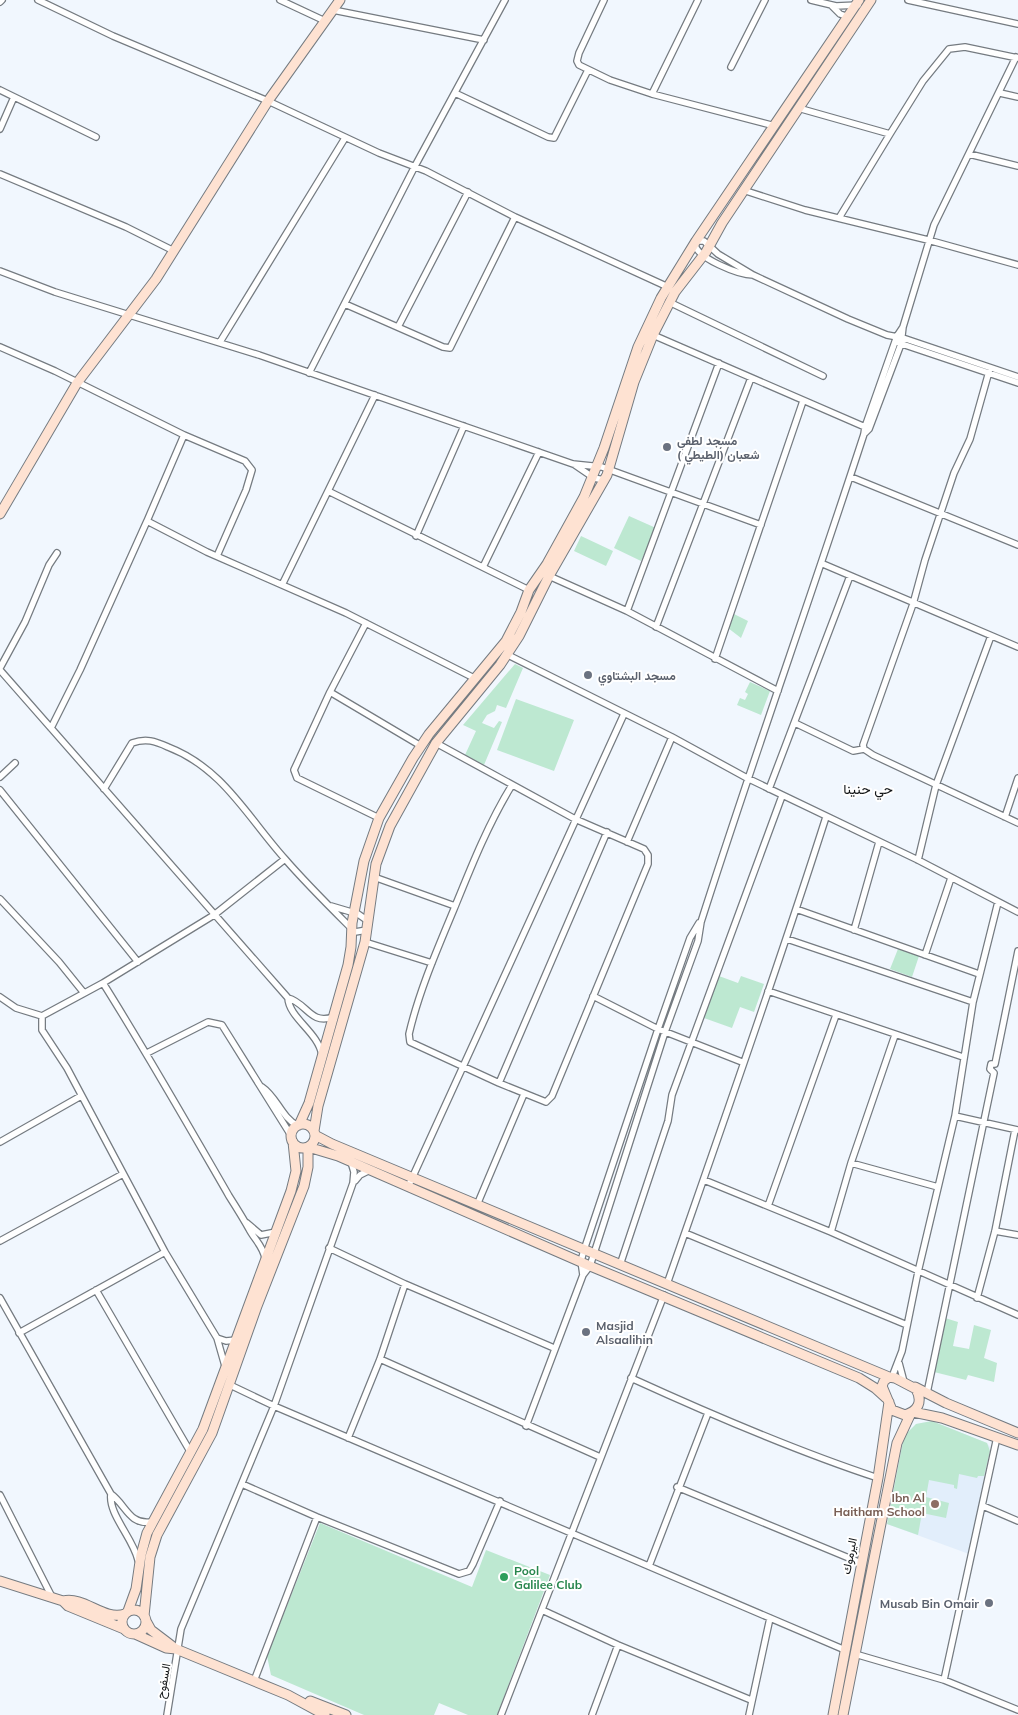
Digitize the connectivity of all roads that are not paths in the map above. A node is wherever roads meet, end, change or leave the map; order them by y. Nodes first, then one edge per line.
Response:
1 (38, 0) edge
2 (280, 0) edge
3 (340, 0) edge
4 (505, 0) edge
5 (604, 0) edge
6 (698, 0) edge
7 (765, 0) edge
8 (811, 0) edge
9 (871, 0) edge
10 (908, 0) edge
11 (857, 2) edge
12 (831, 5) junction
13 (333, 10) junction
14 (861, 14) junction
15 (847, 17) junction
16 (325, 21) junction
17 (1018, 24) edge
18 (484, 40) junction
19 (1017, 58) edge
20 (732, 67) dead end
21 (588, 70) junction
22 (0, 90) edge
23 (455, 93) junction
24 (1000, 93) junction
25 (652, 94) junction
26 (14, 97) junction
27 (1018, 97) edge
28 (268, 101) junction
29 (798, 108) junction
30 (775, 126) junction
31 (0, 129) edge
32 (890, 134) junction
33 (96, 137) dead end
34 (345, 138) junction
35 (969, 154) junction
36 (415, 166) junction
37 (1018, 166) edge
38 (0, 174) edge
39 (743, 190) junction
40 (468, 192) junction
41 (515, 217) junction
42 (839, 218) junction
43 (928, 240) junction
44 (696, 243) junction
45 (710, 246) junction
46 (174, 251) junction
47 (702, 256) junction
48 (1018, 265) edge
49 (0, 272) edge
50 (753, 275) junction
51 (668, 287) junction
52 (669, 302) junction
53 (345, 304) junction
54 (129, 314) junction
55 (398, 327) junction
56 (653, 335) junction
57 (899, 340) junction
58 (220, 342) junction
59 (0, 347) edge
60 (719, 363) junction
61 (989, 371) junction
62 (309, 373) junction
63 (823, 376) dead end
64 (1018, 377) edge
65 (752, 378) junction
66 (77, 383) junction
67 (1018, 383) edge
68 (375, 395) junction
69 (803, 401) junction
70 (464, 426) junction
71 (865, 427) junction
72 (184, 434) junction
73 (864, 434) junction
74 (539, 452) junction
75 (573, 464) junction
76 (596, 466) junction
77 (608, 470) junction
78 (591, 477) junction
79 (851, 477) junction
80 (604, 480) junction
81 (328, 491) junction
82 (672, 492) junction
83 (703, 504) junction
84 (941, 512) junction
85 (0, 514) edge
86 (147, 522) junction
87 (761, 525) junction
88 (416, 536) junction
89 (1018, 544) edge
90 (57, 552) dead end
91 (217, 556) junction
92 (822, 564) junction
93 (483, 567) junction
94 (549, 576) junction
95 (850, 576) junction
96 (282, 585) junction
97 (529, 589) junction
98 (539, 595) junction
99 (913, 604) junction
100 (627, 611) junction
101 (366, 623) junction
102 (656, 626) junction
103 (991, 636) junction
104 (1018, 647) edge
105 (508, 655) junction
106 (715, 659) junction
107 (0, 669) edge
108 (476, 679) junction
109 (778, 691) junction
110 (330, 692) junction
111 (624, 714) junction
112 (795, 723) junction
113 (50, 728) junction
114 (672, 737) junction
115 (436, 743) junction
116 (420, 746) junction
117 (864, 749) junction
118 (15, 763) dead end
119 (0, 777) edge
120 (747, 778) junction
121 (1018, 778) edge
122 (512, 785) junction
123 (936, 785) junction
124 (104, 789) junction
125 (769, 789) junction
126 (0, 790) edge
127 (782, 796) junction
128 (826, 817) junction
129 (1005, 817) junction
130 (379, 818) junction
131 (576, 819) junction
132 (1018, 823) edge
133 (607, 832) junction
134 (627, 842) junction
135 (879, 842) junction
136 (285, 859) junction
137 (918, 860) junction
138 (374, 877) junction
139 (951, 878) junction
140 (0, 899) edge
141 (998, 902) junction
142 (330, 905) junction
143 (455, 906) junction
144 (796, 909) junction
145 (1018, 912) edge
146 (354, 913) junction
147 (214, 915) junction
148 (701, 922) junction
149 (368, 926) junction
150 (352, 929) junction
151 (854, 930) junction
152 (787, 939) junction
153 (365, 942) junction
154 (1018, 951) edge
155 (925, 955) junction
156 (138, 962) junction
157 (432, 963) junction
158 (979, 974) junction
159 (103, 983) junction
160 (768, 991) junction
161 (84, 993) junction
162 (593, 996) junction
163 (0, 997) edge
164 (288, 998) junction
165 (973, 1002) junction
166 (836, 1015) junction
167 (42, 1016) junction
168 (333, 1017) junction
169 (658, 1029) junction
170 (664, 1032) junction
171 (896, 1035) junction
172 (691, 1044) junction
173 (147, 1053) junction
174 (322, 1056) junction
175 (963, 1057) junction
176 (742, 1062) junction
177 (462, 1066) junction
178 (499, 1083) junction
179 (262, 1087) junction
180 (524, 1094) junction
181 (81, 1096) junction
182 (955, 1116) junction
183 (984, 1122) junction
184 (298, 1126) junction
185 (1016, 1130) edge
186 (315, 1133) junction
187 (292, 1139) junction
188 (0, 1142) edge
189 (308, 1147) junction
190 (353, 1158) junction
191 (851, 1162) junction
192 (372, 1166) junction
193 (123, 1174) junction
194 (412, 1177) junction
195 (704, 1180) junction
196 (353, 1183) junction
197 (938, 1186) junction
198 (408, 1187) junction
199 (477, 1204) junction
200 (768, 1206) junction
201 (247, 1223) junction
202 (995, 1231) junction
203 (276, 1232) junction
204 (830, 1232) junction
205 (685, 1233) junction
206 (1018, 1235) edge
207 (0, 1241) edge
208 (329, 1248) junction
209 (165, 1252) junction
210 (589, 1252) junction
211 (266, 1259) junction
212 (581, 1261) junction
213 (620, 1265) junction
214 (590, 1266) junction
215 (918, 1272) junction
216 (583, 1275) junction
217 (405, 1284) junction
218 (667, 1284) junction
219 (950, 1286) junction
220 (96, 1290) junction
221 (664, 1295) junction
222 (0, 1298) edge
223 (977, 1298) junction
224 (1018, 1315) edge
225 (907, 1325) junction
226 (20, 1333) junction
227 (217, 1338) junction
228 (236, 1340) junction
229 (554, 1348) junction
230 (380, 1360) junction
231 (898, 1362) junction
232 (225, 1368) junction
233 (890, 1377) junction
234 (631, 1378) junction
235 (908, 1384) junction
236 (230, 1385) junction
237 (927, 1393) junction
238 (887, 1400) junction
239 (274, 1406) junction
240 (708, 1413) junction
241 (912, 1413) junction
242 (526, 1426) junction
243 (1018, 1432) edge
244 (997, 1437) junction
245 (348, 1438) junction
246 (1018, 1445) edge
247 (191, 1453) junction
248 (600, 1458) junction
249 (878, 1478) junction
250 (242, 1484) junction
251 (678, 1487) junction
252 (111, 1494) junction
253 (0, 1495) edge
254 (500, 1501) junction
255 (983, 1506) junction
256 (317, 1517) junction
257 (1018, 1521) edge
258 (151, 1522) junction
259 (570, 1533) junction
260 (860, 1564) junction
261 (649, 1566) junction
262 (139, 1567) junction
263 (0, 1581) edge
264 (52, 1597) junction
265 (63, 1601) junction
266 (542, 1610) junction
267 (127, 1613) junction
268 (145, 1618) junction
269 (770, 1618) junction
270 (124, 1629) junction
271 (135, 1634) junction
272 (618, 1645) junction
273 (177, 1650) junction
274 (845, 1650) junction
275 (855, 1654) junction
276 (944, 1680) junction
277 (254, 1681) junction
278 (288, 1695) junction
279 (751, 1700) junction
280 (1018, 1710) edge
281 (342, 1714) edge
282 (167, 1715) edge
283 (325, 1715) edge
284 (501, 1715) edge
285 (592, 1715) edge
286 (749, 1715) edge
287 (833, 1715) edge
288 (843, 1715) edge

1 - 28 street
2 - 16 street
3 - 13 street
4 - 18 street
5 - 21 street
6 - 25 street
7 - 20 street
8 - 12 street
9 - 14 street
10 - 17 street
11 - 12 street
11 - 14 street
11 - 15 street
12 - 15 street
13 - 16 street
13 - 18 street
14 - 15 street
14 - 29 street
15 - 30 street
16 - 28 street
18 - 23 street
19 - 24 street
19 - 32 street
21 - 23 street
21 - 25 street
22 - 26 street
23 - 36 street
24 - 27 street
24 - 35 street
25 - 30 street
26 - 31 street
26 - 33 street
28 - 34 street
28 - 46 street
29 - 32 street
29 - 39 street
30 - 44 street
32 - 42 street
34 - 36 street
34 - 58 street
35 - 37 street
35 - 43 street
36 - 40 street
36 - 53 street
38 - 46 street
39 - 42 street
39 - 45 street
40 - 41 street
40 - 55 street
41 - 51 street
41 - 55 street
42 - 43 street
43 - 48 street
43 - 57 street
44 - 45 street
44 - 47 street
44 - 51 street
45 - 47 street
45 - 50 street
46 - 54 street
47 - 50 street
47 - 52 street
49 - 54 street
50 - 57 street
51 - 76 street
52 - 56 street
52 - 63 street
53 - 55 street
53 - 62 street
54 - 58 street
54 - 66 street
56 - 60 street
56 - 77 street
57 - 61 street
57 - 71 street
57 - 73 street
58 - 62 street
59 - 66 street
60 - 65 street
60 - 82 street
61 - 64 street
61 - 67 street
61 - 84 street
62 - 68 street
65 - 69 street
65 - 83 street
66 - 72 street
66 - 85 street
68 - 70 street
68 - 81 street
69 - 71 street
69 - 87 street
70 - 74 street
70 - 88 street
71 - 73 street
72 - 86 street
72 - 91 street
73 - 79 street
74 - 75 street
74 - 93 street
75 - 76 street
75 - 78 street
76 - 77 street
76 - 78 street
77 - 80 street
77 - 82 street
78 - 80 street
78 - 97 street
79 - 84 street
79 - 92 street
80 - 94 street
81 - 88 street
81 - 96 street
82 - 83 street
82 - 100 street
83 - 87 street
83 - 102 street
84 - 89 street
84 - 99 street
86 - 91 street
86 - 113 street
87 - 106 street
88 - 93 street
90 - 107 street
91 - 96 street
92 - 95 street
92 - 109 street
93 - 97 street
94 - 98 street
94 - 100 street
95 - 99 street
95 - 112 street
96 - 101 street
97 - 98 street
97 - 108 street
98 - 105 street
99 - 103 street
99 - 117 street
100 - 102 street
101 - 108 street
101 - 110 street
102 - 106 street
103 - 104 street
103 - 123 street
105 - 111 street
105 - 115 street
106 - 109 street
107 - 113 street
108 - 116 street
109 - 120 street
110 - 116 street
110 - 130 street
111 - 114 street
111 - 131 street
112 - 117 street
112 - 125 street
113 - 124 street
114 - 120 street
114 - 134 street
115 - 122 street
115 - 138 street
116 - 130 street
117 - 123 street
118 - 119 street
120 - 125 street
120 - 148 street
121 - 129 street
122 - 131 street
122 - 143 street
123 - 129 street
123 - 137 street
124 - 136 street
124 - 147 street
125 - 127 street
126 - 156 street
127 - 128 street
127 - 172 street
128 - 135 street
128 - 144 street
129 - 132 street
130 - 146 street
131 - 133 street
131 - 177 street
133 - 134 street
133 - 178 street
134 - 162 street
135 - 137 street
135 - 151 street
136 - 142 street
136 - 147 street
137 - 139 street
138 - 143 street
138 - 149 street
139 - 141 street
139 - 155 street
140 - 161 street
141 - 145 street
141 - 158 street
142 - 146 street
142 - 150 street
143 - 157 street
144 - 151 street
144 - 152 street
146 - 149 street
146 - 150 street
147 - 156 street
147 - 164 street
148 - 169 street
148 - 170 street
149 - 150 street
149 - 153 street
150 - 168 street
151 - 155 street
152 - 160 street
152 - 165 street
153 - 157 street
153 - 186 street
154 - 183 street
155 - 158 street
156 - 159 street
157 - 177 street
158 - 165 street
159 - 161 street
159 - 173 street
160 - 166 street
160 - 176 street
161 - 167 street
162 - 169 street
162 - 180 street
163 - 167 street
164 - 168 street
164 - 174 street
165 - 175 street
166 - 171 street
166 - 200 street
167 - 181 street
168 - 174 street
169 - 170 street
169 - 210 street
170 - 172 street
170 - 210 street
171 - 175 street
171 - 191 street
172 - 176 street
172 - 213 street
173 - 179 street
173 - 201 street
174 - 184 street
175 - 182 street
176 - 195 street
177 - 178 street
177 - 194 street
178 - 180 street
179 - 184 street
179 - 187 street
180 - 199 street
181 - 188 street
181 - 193 street
182 - 183 street
182 - 197 street
183 - 185 street
183 - 219 street
184 - 186 street
184 - 187 street
185 - 202 street
186 - 189 street
186 - 190 street
187 - 189 street
187 - 203 street
189 - 190 street
189 - 236 street
190 - 192 street
190 - 196 street
191 - 197 street
191 - 204 street
192 - 194 street
192 - 196 street
192 - 198 street
193 - 207 street
193 - 209 street
194 - 198 street
194 - 199 street
195 - 200 street
195 - 205 street
196 - 208 street, السفوح
197 - 215 street
198 - 212 street
199 - 210 street
200 - 204 street
201 - 203 street
201 - 211 street
202 - 206 street
202 - 223 street
203 - 211 street
204 - 215 street
205 - 218 street
205 - 225 street
208 - 217 street
208 - 239 street, السفوح
209 - 220 street
209 - 227 street
210 - 212 street
210 - 213 street
210 - 214 street
211 - 228 street
212 - 214 street
212 - 216 street
213 - 218 street
214 - 216 street
214 - 221 street
215 - 219 street
215 - 225 street
216 - 229 street
217 - 229 street
217 - 230 street
218 - 233 street
219 - 223 street
219 - 237 street
220 - 226 street
220 - 247 street
221 - 234 street
221 - 238 street
222 - 226 street
223 - 224 street
225 - 231 street
226 - 252 street
227 - 228 street
227 - 232 street
228 - 232 street
229 - 242 street
230 - 242 street
230 - 245 street
231 - 233 street
231 - 235 street
232 - 247 street
233 - 235 street
233 - 238 street
234 - 240 street
234 - 248 street
235 - 237 street
235 - 241 street
236 - 239 street
236 - 268 street
237 - 243 street
238 - 241 street
238 - 249 street, اليرموك
239 - 245 street
239 - 250 street, السفوح
240 - 249 street
240 - 251 street
241 - 244 street
241 - 275 street
242 - 248 street
244 - 246 street
244 - 255 street
245 - 254 street
247 - 258 street
248 - 259 street
249 - 260 street, اليرموك
250 - 256 street
250 - 273 street, السفوح
251 - 260 street
251 - 261 street
252 - 258 street
252 - 262 street
253 - 264 street
254 - 256 street
254 - 259 street
255 - 257 street
255 - 276 street
256 - 277 street
258 - 262 street
259 - 261 street
259 - 266 street
260 - 274 street, اليرموك
261 - 269 street
262 - 267 street
263 - 264 street
264 - 265 street
265 - 267 street
265 - 270 street
266 - 272 street
266 - 284 street
267 - 268 street
267 - 270 street
268 - 271 street
268 - 273 street
269 - 274 street
269 - 279 street
270 - 271 street
271 - 273 street
272 - 279 street
272 - 285 street
273 - 277 street
273 - 282 street, السفوح
274 - 287 street, اليرموك
275 - 276 street
275 - 288 street
276 - 280 street
277 - 278 street
278 - 281 street
278 - 283 street
279 - 286 street

